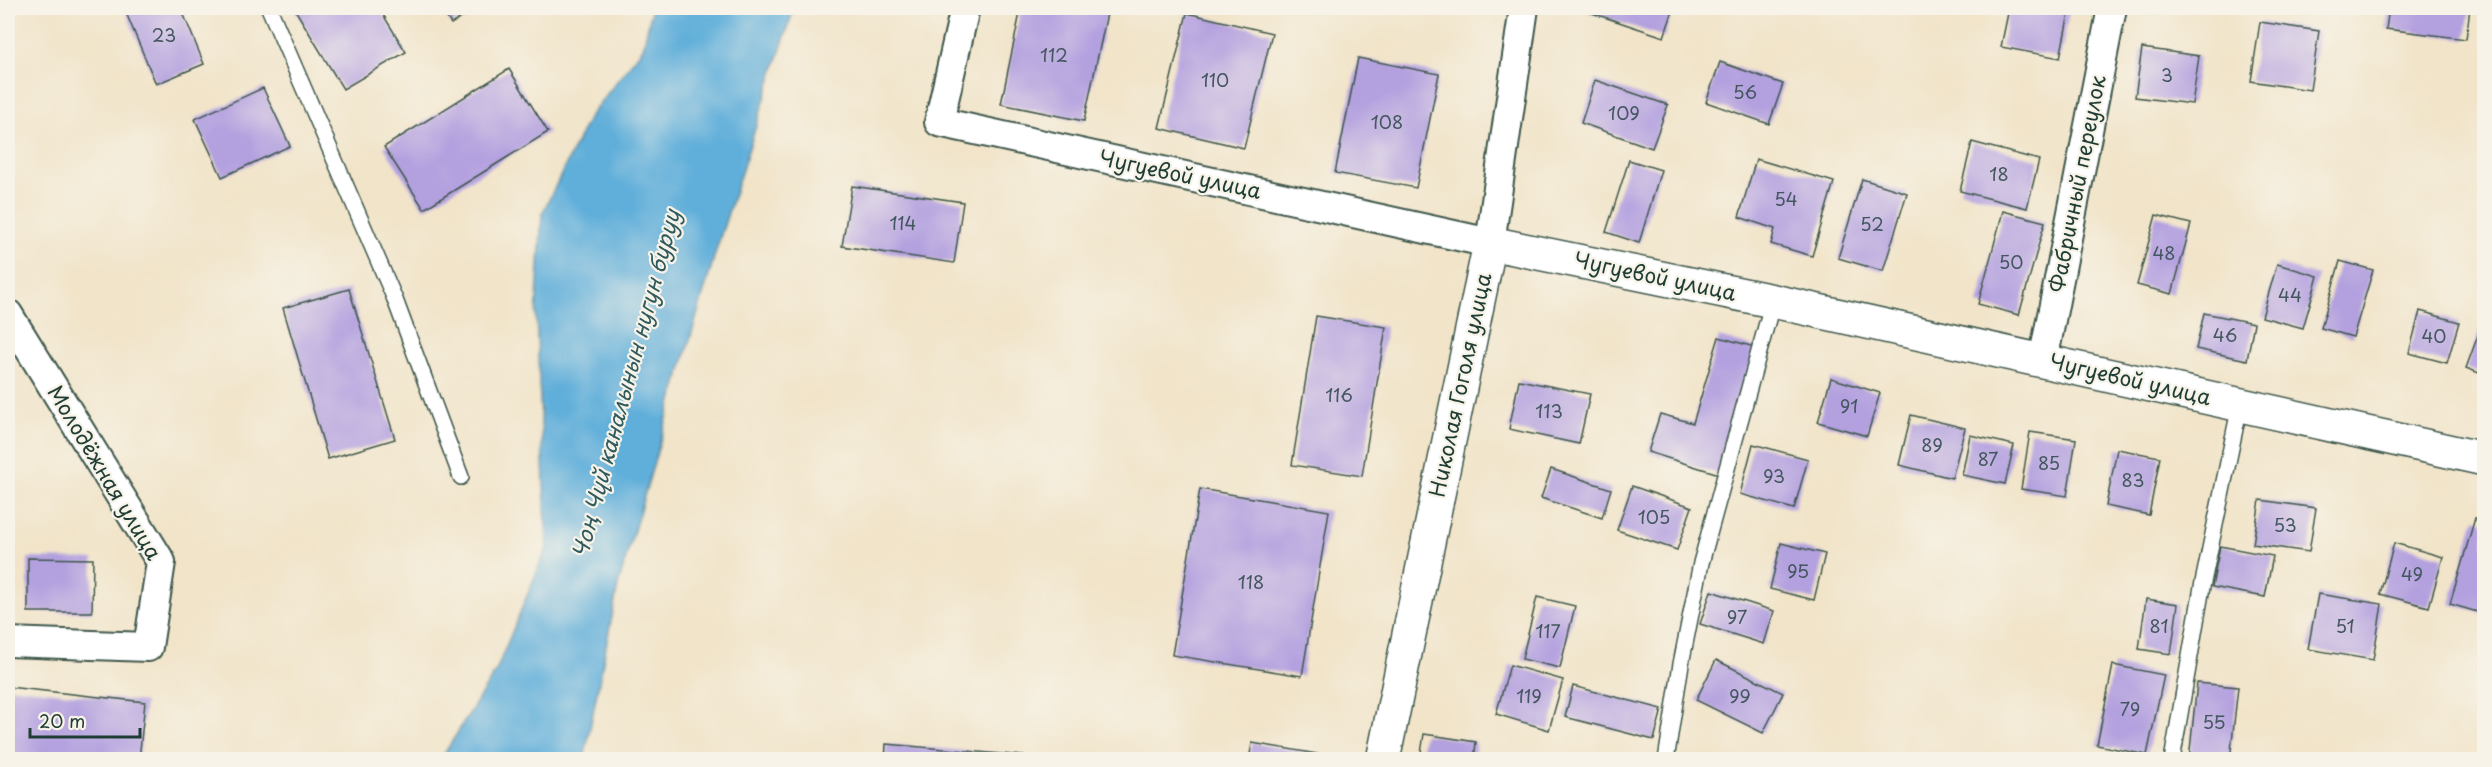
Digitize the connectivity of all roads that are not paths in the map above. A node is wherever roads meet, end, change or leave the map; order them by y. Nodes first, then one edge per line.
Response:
1 (269, 8) edge
2 (966, 8) edge
3 (1524, 8) edge
4 (2112, 8) edge
5 (1490, 243) junction
6 (1773, 301) junction
7 (8, 314) edge
8 (2043, 361) junction
9 (2240, 405) junction
10 (2484, 459) edge
11 (460, 477) dead end
12 (8, 642) edge
13 (1383, 759) edge
14 (1666, 759) edge
15 (2172, 759) edge

1 - 11 lane
2 - 5 street, Чугуевой улица
3 - 5 street, Николая Гоголя улица
4 - 8 street, Фабричный переулок
5 - 6 street, Чугуевой улица
5 - 13 street, Николая Гоголя улица
6 - 8 street, Чугуевой улица
6 - 14 lane
7 - 12 street, Молодёжная улица
8 - 9 street, Чугуевой улица
9 - 10 street, Чугуевой улица
9 - 15 lane

